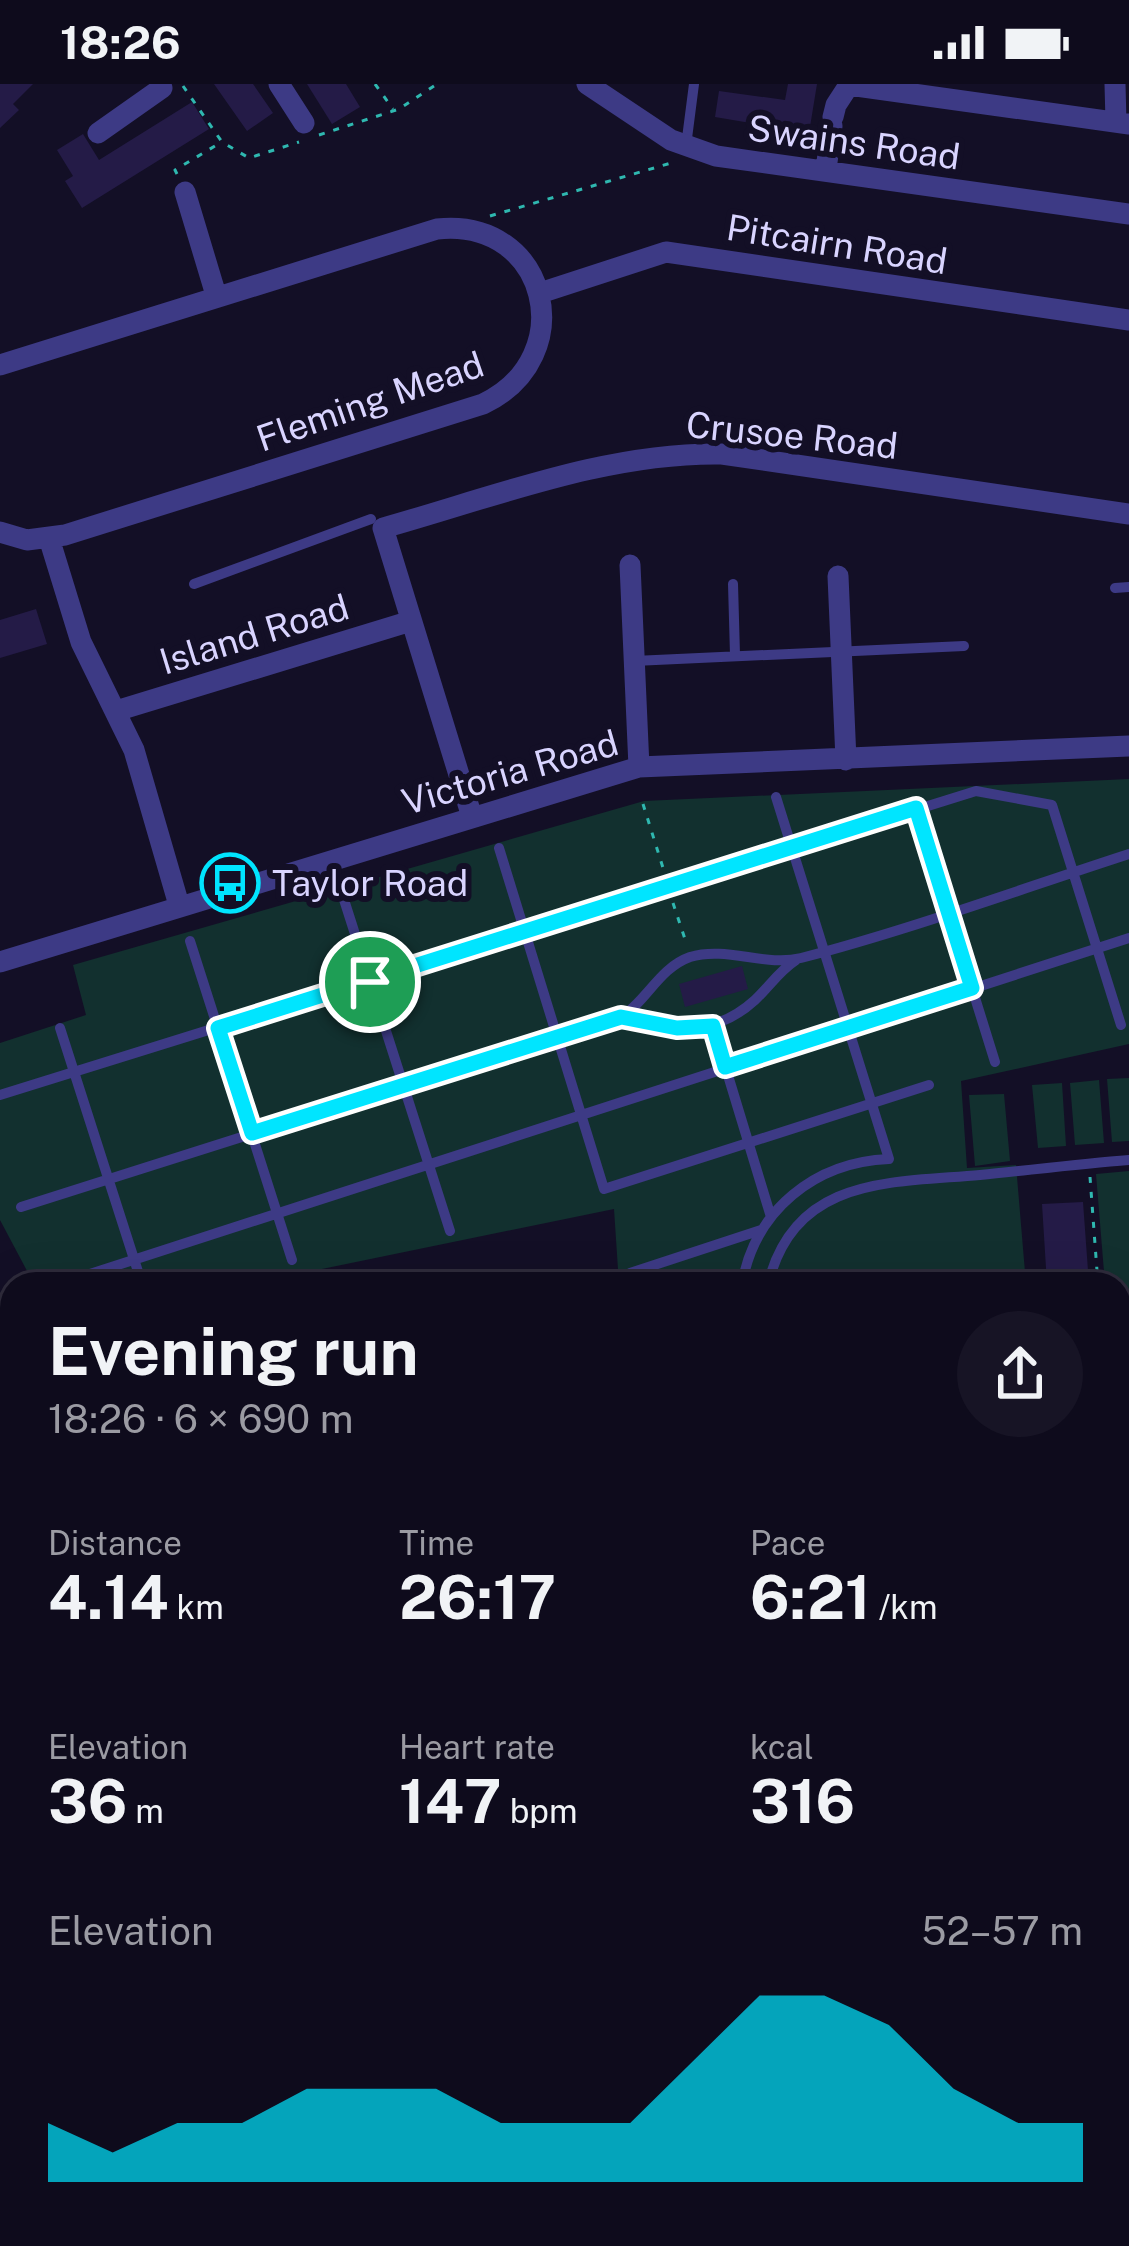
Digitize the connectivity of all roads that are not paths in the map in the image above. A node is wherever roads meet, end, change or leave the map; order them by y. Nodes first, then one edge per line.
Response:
1 (160, 84) edge
2 (279, 84) edge
3 (587, 84) edge
4 (694, 84) edge
5 (849, 84) edge
6 (1115, 84) edge
7 (304, 123) dead end
8 (1122, 123) edge
9 (98, 133) dead end
10 (686, 146) junction
11 (826, 170) junction
12 (185, 192) road end
13 (1129, 214) edge
14 (540, 293) junction
15 (216, 295) junction
16 (1129, 320) edge
17 (0, 365) edge
18 (1129, 514) edge
19 (377, 524) junction
20 (0, 532) edge
21 (49, 538) junction
22 (630, 565) dead end
23 (838, 576) dead end
24 (194, 584) dead end
25 (733, 584) dead end
26 (411, 621) junction
27 (964, 646) dead end
28 (841, 652) junction
29 (736, 655) junction
30 (634, 662) junction
31 (116, 711) junction
32 (1129, 746) edge
33 (846, 760) junction
34 (639, 767) junction
35 (776, 797) dead end
36 (916, 808) junction
37 (472, 817) junction
38 (499, 848) dead end
39 (792, 848) junction
40 (1129, 854) edge
41 (331, 859) junction
42 (1072, 873) junction
43 (178, 905) junction
44 (949, 912) junction
45 (525, 933) junction
46 (1129, 938) edge
47 (190, 941) dead end
48 (1096, 949) junction
49 (824, 951) junction
50 (796, 959) junction
51 (0, 962) edge
52 (370, 982) junction
53 (972, 988) junction
54 (621, 1017) junction
55 (1121, 1025) dead end
56 (713, 1026) junction
57 (60, 1028) dead end
58 (218, 1028) junction
59 (848, 1028) junction
60 (558, 1036) junction
61 (995, 1062) dead end
62 (725, 1067) junction
63 (74, 1073) junction
64 (402, 1085) junction
65 (929, 1085) dead end
66 (0, 1095) edge
67 (872, 1104) junction
68 (580, 1113) junction
69 (252, 1133) junction
70 (748, 1144) junction
71 (1129, 1160) edge
72 (428, 1165) junction
73 (108, 1179) junction
74 (21, 1207) dead end
75 (278, 1214) junction
76 (771, 1217) junction
77 (761, 1230) junction
78 (450, 1232) dead end
79 (134, 1258) junction
80 (292, 1260) dead end
81 (94, 1272) edge
82 (138, 1272) edge
83 (633, 1272) edge
84 (746, 1272) edge
85 (771, 1272) edge

1 - 9 street
2 - 7 street
3 - 10 street, Swains Road
4 - 10 lane
5 - 8 street
5 - 11 street
6 - 8 street
10 - 11 street, Swains Road
11 - 13 street, Swains Road
12 - 15 street
14 - 15 street
14 - 16 street, Pitcairn Road
14 - 21 street, Fleming Mead
15 - 17 street
18 - 19 street, Crusoe Road
19 - 24 lane
19 - 26 street
20 - 21 street, Fleming Mead
21 - 31 street
22 - 30 street
23 - 28 street
25 - 29 lane
26 - 31 street, Island Road
26 - 37 street
27 - 28 lane
28 - 29 lane
28 - 33 street
29 - 30 lane
30 - 34 street
31 - 43 street
32 - 33 street, Victoria Road
33 - 34 street, Victoria Road
34 - 37 street, Victoria Road
35 - 39 lane
36 - 39 lane
36 - 42 lane
36 - 44 lane
37 - 41 street, Victoria Road
38 - 45 lane
39 - 45 lane
39 - 49 lane
40 - 42 lane
41 - 43 street, Victoria Road
41 - 52 lane
42 - 44 lane
42 - 48 lane
43 - 51 street, Victoria Road
44 - 49 lane
44 - 53 lane
45 - 52 lane
45 - 60 lane
46 - 48 lane
47 - 58 lane
48 - 53 lane
48 - 55 lane
49 - 50 lane
49 - 59 lane
50 - 54 lane
50 - 56 lane
52 - 58 lane
52 - 64 lane
53 - 59 lane
53 - 61 lane
54 - 56 lane
54 - 60 lane
56 - 62 lane
57 - 63 lane
58 - 63 lane
58 - 69 lane
59 - 62 lane
59 - 67 lane
60 - 64 lane
60 - 68 lane
62 - 68 lane
62 - 70 lane
63 - 66 lane
63 - 73 lane
64 - 69 lane
64 - 72 lane
65 - 67 lane
67 - 70 lane
67 - 76 lane
68 - 70 lane
68 - 72 lane
69 - 73 lane
69 - 75 lane
70 - 76 lane
71 - 85 lane
72 - 75 lane
72 - 78 lane
73 - 74 lane
73 - 79 lane
75 - 79 lane
75 - 80 lane
76 - 77 lane
77 - 83 lane
77 - 84 lane
79 - 81 lane
79 - 82 lane

